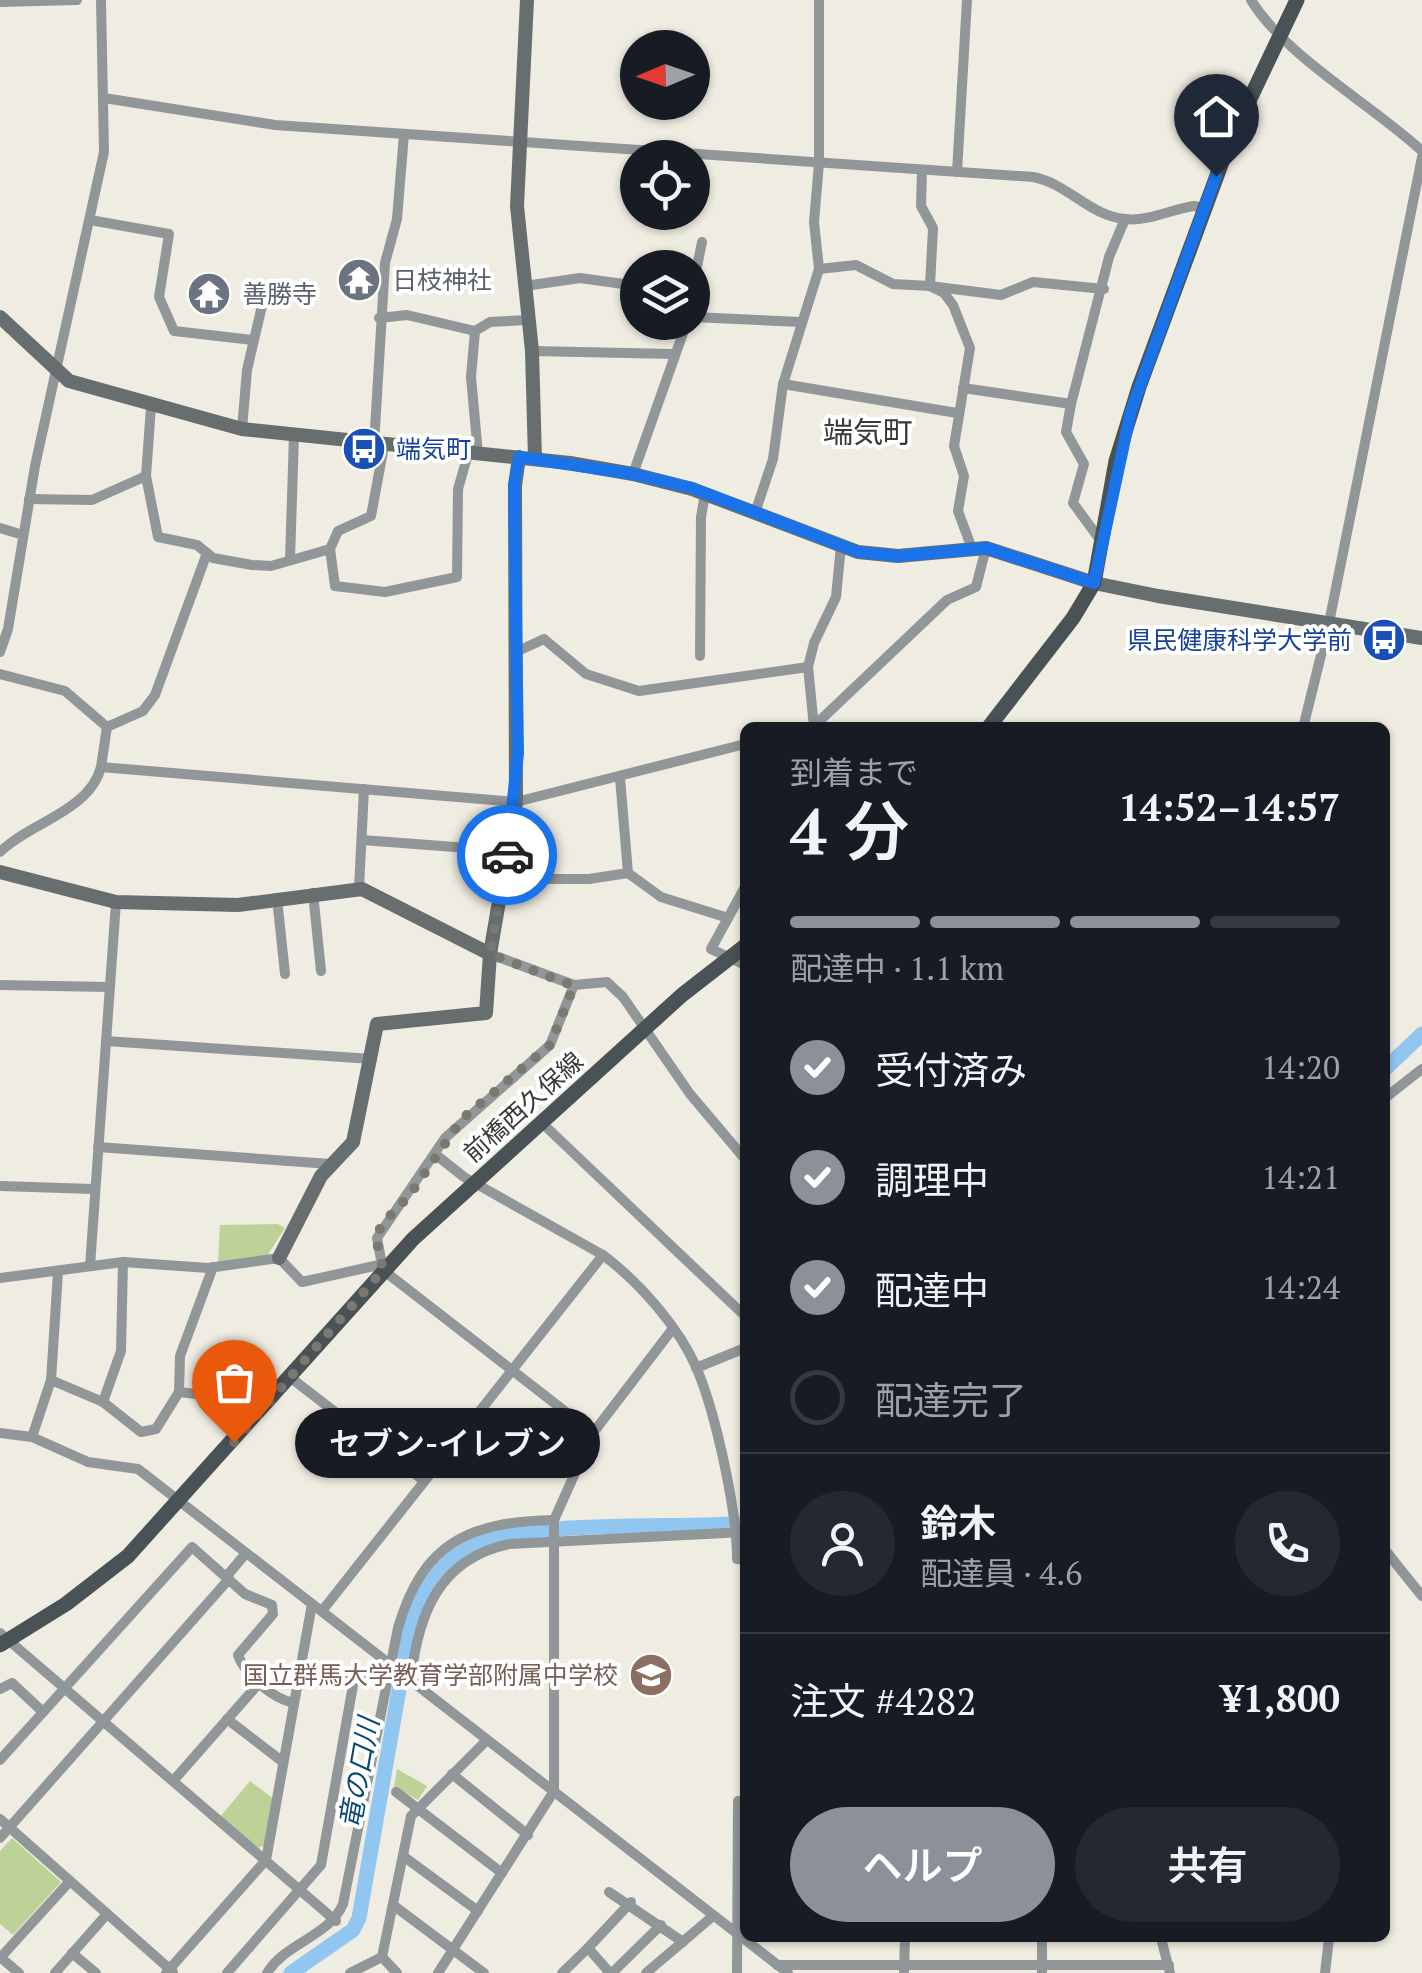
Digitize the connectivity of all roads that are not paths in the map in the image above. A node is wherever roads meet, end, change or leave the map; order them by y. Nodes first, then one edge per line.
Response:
1 (77, 0) edge
2 (101, 0) edge
3 (526, 0) edge
4 (819, 0) edge
5 (967, 0) edge
6 (1251, 0) edge
7 (1297, 0) edge
8 (0, 2) edge
9 (1281, 38) junction
10 (104, 98) junction
11 (404, 134) junction
12 (520, 143) junction
13 (1422, 154) edge
14 (819, 163) junction
15 (922, 170) junction
16 (957, 172) junction
17 (1204, 208) junction
18 (1125, 219) junction
19 (90, 220) junction
20 (702, 242) dead end
21 (700, 250) edge
22 (819, 269) junction
23 (620, 284) edge
24 (525, 286) junction
25 (930, 286) junction
26 (1104, 288) junction
27 (265, 293) dead end
28 (0, 316) edge
29 (379, 318) junction
30 (710, 318) edge
31 (528, 320) junction
32 (800, 322) junction
33 (474, 331) junction
34 (253, 340) junction
35 (680, 340) edge
36 (532, 351) junction
37 (674, 354) junction
38 (59, 374) junction
39 (783, 384) junction
40 (963, 388) junction
41 (1071, 404) junction
42 (151, 406) junction
43 (957, 413) junction
44 (242, 428) junction
45 (294, 435) junction
46 (379, 446) junction
47 (473, 454) junction
48 (527, 458) junction
49 (633, 474) junction
50 (146, 476) junction
51 (705, 494) junction
52 (29, 499) junction
53 (755, 513) junction
54 (0, 528) edge
55 (22, 535) junction
56 (1101, 542) junction
57 (841, 546) junction
58 (978, 547) junction
59 (330, 549) junction
60 (207, 553) junction
61 (290, 560) junction
62 (1094, 583) junction
63 (1329, 623) junction
64 (1422, 638) edge
65 (0, 652) edge
66 (518, 652) junction
67 (700, 656) dead end
68 (808, 667) junction
69 (0, 674) edge
70 (813, 722) edge
71 (818, 722) edge
72 (993, 722) edge
73 (1304, 722) edge
74 (107, 726) junction
75 (740, 745) edge
76 (100, 766) junction
77 (620, 778) junction
78 (364, 789) junction
79 (516, 802) junction
80 (362, 840) junction
81 (508, 851) junction
82 (0, 852) edge
83 (0, 872) edge
84 (628, 873) junction
85 (504, 879) junction
86 (359, 888) junction
87 (313, 893) junction
88 (740, 896) edge
89 (276, 898) junction
90 (116, 902) junction
91 (726, 917) junction
92 (740, 950) edge
93 (490, 954) junction
94 (729, 958) junction
95 (740, 963) edge
96 (321, 971) dead end
97 (286, 974) dead end
98 (0, 986) edge
99 (574, 986) junction
100 (109, 987) junction
101 (644, 1030) junction
102 (106, 1041) junction
103 (372, 1058) junction
104 (1422, 1069) edge
105 (1390, 1094) edge
106 (542, 1123) junction
107 (98, 1146) junction
108 (435, 1154) junction
109 (740, 1154) edge
110 (330, 1164) junction
111 (476, 1184) junction
112 (0, 1186) edge
113 (94, 1189) junction
114 (603, 1255) junction
115 (279, 1258) junction
116 (123, 1262) junction
117 (90, 1266) junction
118 (381, 1267) junction
119 (213, 1268) junction
120 (58, 1272) junction
121 (0, 1278) edge
122 (740, 1311) edge
123 (671, 1330) junction
124 (740, 1350) edge
125 (696, 1368) junction
126 (510, 1371) junction
127 (292, 1378) junction
128 (50, 1380) junction
129 (179, 1392) junction
130 (103, 1402) junction
131 (260, 1412) junction
132 (0, 1433) edge
133 (593, 1433) junction
134 (32, 1437) junction
135 (424, 1480) junction
136 (181, 1502) junction
137 (553, 1521) junction
138 (739, 1532) edge
139 (554, 1542) junction
140 (246, 1553) junction
141 (1390, 1556) edge
142 (740, 1560) edge
143 (227, 1578) junction
144 (1422, 1596) edge
145 (312, 1604) junction
146 (322, 1611) junction
147 (3, 1639) edge
148 (391, 1664) junction
149 (301, 1665) junction
150 (355, 1674) junction
151 (409, 1678) junction
152 (260, 1682) junction
153 (386, 1684) junction
154 (65, 1688) junction
155 (0, 1690) edge
156 (294, 1703) junction
157 (44, 1712) junction
158 (227, 1720) junction
159 (106, 1722) junction
160 (487, 1740) junction
161 (0, 1760) edge
162 (284, 1762) junction
163 (452, 1774) junction
164 (174, 1781) junction
165 (554, 1791) junction
166 (396, 1792) dead end
167 (740, 1801) edge
168 (418, 1806) junction
169 (5, 1823) edge
170 (528, 1834) junction
171 (0, 1838) edge
172 (402, 1856) junction
173 (266, 1860) junction
174 (502, 1873) junction
175 (70, 1880) junction
176 (300, 1890) junction
177 (610, 1892) dead end
178 (631, 1902) junction
179 (393, 1905) junction
180 (478, 1911) junction
181 (107, 1914) junction
182 (714, 1916) junction
183 (336, 1921) junction
184 (661, 1925) junction
185 (737, 1932) junction
186 (740, 1934) edge
187 (683, 1942) junction
188 (749, 1942) edge
189 (904, 1942) edge
190 (1042, 1942) edge
191 (1162, 1942) edge
192 (1328, 1942) edge
193 (588, 1948) junction
194 (454, 1949) junction
195 (72, 1953) junction
196 (382, 1956) junction
197 (0, 1957) edge
198 (777, 1965) junction
199 (904, 1968) edge
200 (1042, 1968) edge
201 (1169, 1969) edge
202 (737, 1970) edge
203 (170, 1972) edge
204 (18, 1973) edge
205 (55, 1973) edge
206 (96, 1973) edge
207 (227, 1973) edge
208 (267, 1973) edge
209 (350, 1973) edge
210 (397, 1973) edge
211 (438, 1973) edge
212 (484, 1973) edge
213 (562, 1973) edge
214 (611, 1973) edge
215 (646, 1973) edge
216 (722, 1973) edge
217 (788, 1973) edge
218 (1325, 1973) edge

1 - 8 street
2 - 10 street
3 - 12 street
4 - 14 street
5 - 16 street
6 - 9 street
7 - 9 main road
9 - 13 street
9 - 17 main road
10 - 11 street
10 - 19 street
11 - 12 street
11 - 29 street
12 - 14 street
12 - 24 street
13 - 63 street
14 - 15 street
14 - 22 street
15 - 16 street
15 - 25 street
16 - 18 street
17 - 18 street
17 - 56 main road
18 - 26 street
19 - 34 street
19 - 38 street
20 - 21 street
22 - 25 street
22 - 32 street
23 - 24 street
24 - 31 street
25 - 26 street
25 - 40 street
26 - 41 street
27 - 34 street
28 - 38 street
29 - 33 street
29 - 46 street
30 - 32 street
31 - 33 street
31 - 36 street
32 - 39 street
33 - 47 street
34 - 44 street
35 - 37 street
36 - 37 street
36 - 48 street
37 - 49 street
38 - 42 street
38 - 52 street
39 - 43 street
39 - 53 street
40 - 41 street
40 - 43 street
41 - 56 street
42 - 44 street
42 - 50 street
43 - 58 street
44 - 45 street
45 - 46 street
45 - 61 street
46 - 47 street
46 - 59 street
47 - 48 street
47 - 59 street
48 - 49 street
48 - 66 street
49 - 51 street
50 - 52 street
50 - 60 street
51 - 53 street
51 - 67 street
52 - 55 street
53 - 57 street
54 - 55 street
55 - 65 street
56 - 62 main road
57 - 58 street
57 - 68 street
58 - 62 street
58 - 71 street
59 - 61 street
60 - 61 street
60 - 74 street
62 - 63 street
62 - 72 main road
63 - 64 street
63 - 73 street
66 - 68 street
66 - 79 street
68 - 70 street
69 - 74 street
74 - 76 street
75 - 77 street
76 - 78 street
76 - 82 street
77 - 79 street
77 - 84 street
78 - 79 street
78 - 80 street
79 - 81 street
80 - 81 street
80 - 86 street
81 - 85 street
83 - 90 street
84 - 85 street
84 - 91 street
85 - 93 street
86 - 87 street
86 - 93 street
87 - 89 street
87 - 96 street
88 - 91 street
89 - 90 street
89 - 97 street
90 - 100 street
91 - 94 street
92 - 94 main road, 前橋西久保線
93 - 99 street
93 - 103 street
94 - 95 street
94 - 101 main road, 前橋西久保線
98 - 100 street
99 - 101 street
99 - 108 street
100 - 102 street
101 - 106 main road, 前橋西久保線
101 - 109 street
102 - 103 street
102 - 107 street
103 - 110 street
104 - 105 street
106 - 111 main road, 前橋西久保線
106 - 122 street
107 - 110 street
107 - 113 street
108 - 111 street
108 - 118 street
110 - 115 street
111 - 114 street
111 - 118 main road, 前橋西久保線
112 - 113 street
113 - 117 street
114 - 123 street
114 - 126 street
115 - 118 street
115 - 119 street
116 - 117 street
116 - 119 street
116 - 130 street
117 - 120 street
118 - 126 street
118 - 127 main road, 前橋西久保線
119 - 129 street
120 - 121 street
120 - 128 street
123 - 125 street
123 - 133 street
124 - 125 street
125 - 138 street
126 - 133 street
126 - 135 street
127 - 131 main road, 前橋西久保線
127 - 135 street
128 - 130 street
128 - 134 street
129 - 130 street
129 - 131 street
131 - 136 main road, 前橋西久保線
132 - 134 street
133 - 137 street
134 - 136 street
135 - 146 street
136 - 140 street
136 - 147 main road, 前橋西久保線
137 - 139 street
137 - 148 street
138 - 139 street
138 - 142 street
139 - 151 street
139 - 165 street
140 - 143 street
140 - 145 street
141 - 144 street
143 - 152 street
143 - 154 street
143 - 159 street
145 - 146 street
145 - 149 street
146 - 148 street
147 - 154 street
148 - 151 street
148 - 153 street
149 - 150 street
149 - 156 street
150 - 153 street
150 - 176 street
151 - 160 street
152 - 156 street
152 - 158 street
153 - 183 street
154 - 157 street
154 - 159 street
155 - 157 street
156 - 162 street
157 - 161 street
158 - 162 street
158 - 164 street
159 - 164 street
159 - 169 street
160 - 163 street
160 - 165 street
162 - 173 street
163 - 168 street
163 - 170 street
164 - 173 street
165 - 170 street
165 - 182 street
166 - 168 street
167 - 185 street
168 - 172 street
168 - 174 street
169 - 171 street
169 - 175 street
170 - 174 street
172 - 179 street
172 - 180 street
173 - 176 street
173 - 203 street
174 - 180 street
175 - 181 street
175 - 197 street
176 - 183 street
176 - 207 street
177 - 178 street
178 - 184 street
178 - 193 street
179 - 194 street
179 - 196 street
180 - 194 street
181 - 195 street
181 - 203 street
182 - 185 street
182 - 187 street
183 - 208 street
184 - 187 street
184 - 214 street
185 - 186 street
185 - 202 street
187 - 215 street
188 - 198 street
189 - 199 street
190 - 200 street
191 - 201 street
192 - 218 street
193 - 213 street
193 - 214 street
194 - 211 street
194 - 212 street
195 - 205 street
195 - 206 street
196 - 209 street
196 - 210 street
197 - 204 street
198 - 199 street
198 - 217 street
199 - 200 street
200 - 201 street
202 - 216 street

